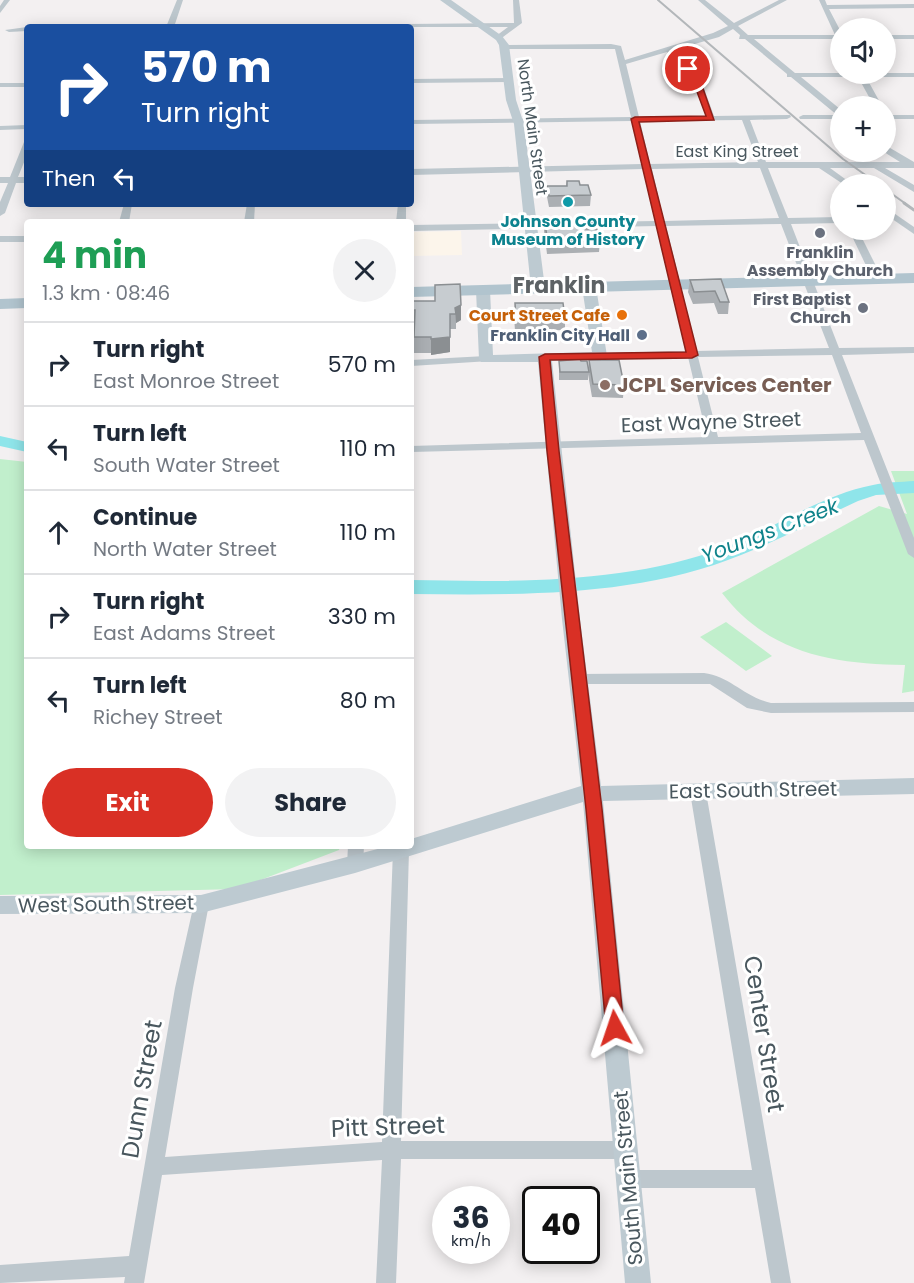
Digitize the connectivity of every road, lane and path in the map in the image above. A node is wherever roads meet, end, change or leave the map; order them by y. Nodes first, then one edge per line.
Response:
1 (7, 0) edge
2 (180, 0) edge
3 (445, 0) edge
4 (516, 0) edge
5 (701, 0) edge
6 (784, 0) edge
7 (823, 3) edge
8 (912, 6) edge
9 (0, 11) edge
10 (830, 18) edge
11 (171, 24) edge
12 (483, 25) junction
13 (516, 25) junction
14 (414, 26) edge
15 (731, 26) junction
16 (9, 30) dead end
17 (24, 30) edge
18 (716, 35) junction
19 (744, 37) junction
20 (830, 37) edge
21 (896, 37) edge
22 (914, 37) edge
23 (502, 42) junction
24 (670, 48) junction
25 (621, 63) junction
26 (830, 74) edge
27 (790, 75) junction
28 (896, 75) edge
29 (914, 75) edge
30 (509, 80) junction
31 (414, 81) edge
32 (0, 85) edge
33 (24, 85) edge
34 (830, 107) edge
35 (830, 116) edge
36 (787, 117) dead end
37 (803, 117) dead end
38 (896, 117) edge
39 (914, 117) edge
40 (745, 118) junction
41 (635, 119) junction
42 (711, 119) junction
43 (518, 121) junction
44 (414, 122) edge
45 (24, 127) edge
46 (0, 128) edge
47 (24, 151) edge
48 (896, 155) edge
49 (764, 165) junction
50 (821, 165) junction
51 (875, 165) junction
52 (911, 165) edge
53 (646, 166) junction
54 (524, 170) junction
55 (414, 172) edge
56 (834, 174) edge
57 (0, 180) edge
58 (12, 180) junction
59 (24, 180) edge
60 (914, 189) edge
61 (0, 213) edge
62 (786, 220) junction
63 (830, 220) edge
64 (898, 220) edge
65 (660, 221) junction
66 (530, 225) junction
67 (414, 228) edge
68 (914, 231) edge
69 (0, 239) edge
70 (24, 239) edge
71 (859, 240) edge
72 (877, 278) junction
73 (914, 278) edge
74 (809, 280) junction
75 (675, 284) junction
76 (589, 287) junction
77 (538, 288) junction
78 (483, 290) junction
79 (414, 292) edge
80 (24, 303) edge
81 (0, 304) edge
82 (914, 350) edge
83 (836, 352) junction
84 (692, 355) junction
85 (600, 356) junction
86 (545, 357) junction
87 (486, 359) junction
88 (414, 363) edge
89 (870, 436) junction
90 (713, 440) junction
91 (553, 445) junction
92 (414, 449) edge
93 (914, 554) edge
94 (579, 680) junction
95 (914, 707) edge
96 (914, 786) edge
97 (698, 792) junction
98 (592, 793) junction
99 (414, 846) edge
100 (404, 849) edge
101 (401, 850) junction
102 (356, 855) edge
103 (201, 904) junction
104 (0, 905) edge
105 (393, 1150) junction
106 (625, 1150) junction
107 (153, 1167) junction
108 (627, 1179) junction
109 (763, 1179) junction
110 (0, 1275) edge
111 (135, 1275) edge
112 (386, 1283) edge
113 (638, 1283) edge
114 (781, 1283) edge

1 - 9 street
2 - 11 street
3 - 12 street, North Main Street
4 - 13 street
5 - 15 street
6 - 15 street
7 - 8 street
7 - 10 street
12 - 13 street
12 - 14 street
12 - 23 street, North Main Street
13 - 23 street
15 - 18 street
15 - 19 street
16 - 17 street
18 - 19 street
18 - 24 street
19 - 20 street
19 - 27 street
21 - 22 street
23 - 25 street
23 - 30 street, North Main Street
24 - 25 street
24 - 42 street
25 - 41 street
26 - 27 street
27 - 34 street
28 - 29 street
30 - 31 street
30 - 43 street, North Main Street
32 - 33 street
35 - 37 street
36 - 40 street
38 - 39 street
40 - 42 street
40 - 49 street
41 - 42 street
41 - 43 street
41 - 53 street
43 - 44 street
43 - 54 street, North Main Street
45 - 46 street
47 - 58 street
48 - 52 street
49 - 50 street, East King Street
49 - 53 street, East King Street
49 - 62 street
50 - 51 street, East King Street
50 - 56 street
51 - 52 street, East King Street
51 - 60 street
53 - 54 street, East King Street
53 - 65 street
54 - 55 street, East King Street
54 - 66 street, North Main Street
57 - 58 street
58 - 59 street
58 - 61 street
62 - 63 street
62 - 65 street
62 - 74 street
64 - 68 street
65 - 66 street
65 - 75 street
66 - 67 street
66 - 77 street, North Main Street
69 - 70 street
71 - 72 street
72 - 73 main road
72 - 74 main road
74 - 75 main road
74 - 83 street
75 - 76 main road
75 - 84 street
76 - 77 main road
76 - 85 street
77 - 78 main road
78 - 79 main road
78 - 87 street
80 - 81 main road
82 - 83 street
83 - 84 street
83 - 89 street
84 - 85 street
84 - 90 street
85 - 86 street
86 - 87 street
86 - 91 street, South Main Street
87 - 88 street
89 - 90 street, East Wayne Street
89 - 93 street
90 - 91 street, East Wayne Street
91 - 92 street, East Wayne Street
91 - 94 street, South Main Street
94 - 95 street
94 - 98 street, South Main Street
96 - 97 street, East South Street
97 - 98 street, East South Street
97 - 109 street, Center Street
98 - 99 street, West South Street
98 - 106 street, South Main Street
100 - 101 street, West South Street
101 - 102 street, West South Street
101 - 105 street
102 - 103 street, West South Street
103 - 104 street, West South Street
103 - 107 street, Dunn Street
105 - 106 street, Pitt Street
105 - 107 street, Pitt Street
105 - 112 street
106 - 108 street, South Main Street
107 - 111 street, Dunn Street
108 - 109 street
108 - 113 street, South Main Street
109 - 114 street, Center Street
110 - 111 street

